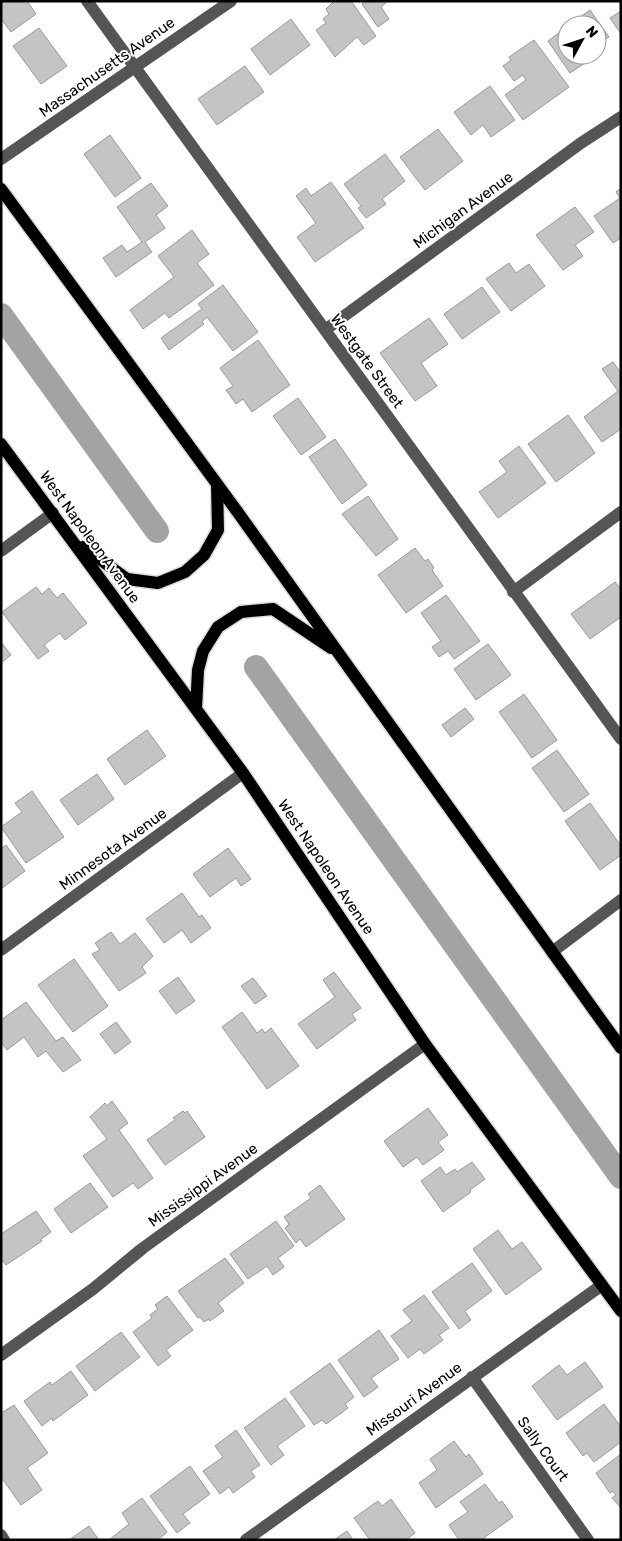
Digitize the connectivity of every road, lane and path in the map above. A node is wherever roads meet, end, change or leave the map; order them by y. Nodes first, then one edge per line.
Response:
1 (87, 1) edge
2 (230, 1) edge
3 (136, 68) junction
4 (621, 117) edge
5 (1, 159) edge
6 (1, 189) edge
7 (325, 330) junction
8 (1, 444) edge
9 (217, 484) junction
10 (621, 512) edge
11 (53, 513) junction
12 (72, 540) junction
13 (1, 551) edge
14 (513, 592) junction
15 (339, 653) junction
16 (196, 709) junction
17 (621, 739) edge
18 (243, 773) junction
19 (621, 900) edge
20 (1, 950) edge
21 (552, 952) junction
22 (425, 1044) junction
23 (621, 1048) edge
24 (602, 1285) junction
25 (621, 1311) edge
26 (1, 1355) edge
27 (472, 1378) junction
28 (1, 1535) edge
29 (4, 1540) edge
30 (246, 1540) edge
31 (588, 1540) edge

1 - 3 street, Westgate Street
2 - 3 street, Massachusetts Avenue
3 - 5 street, Massachusetts Avenue
3 - 7 street, Westgate Street
4 - 7 street, Michigan Avenue
6 - 9 main road
7 - 14 street, Westgate Street
8 - 11 main road, West Napoleon Avenue
9 - 12 main road
9 - 15 main road
10 - 14 street
11 - 12 main road, West Napoleon Avenue
11 - 13 street
12 - 16 main road, West Napoleon Avenue
14 - 17 street, Westgate Street
15 - 16 main road
15 - 21 main road
16 - 18 main road, West Napoleon Avenue
18 - 20 street, Minnesota Avenue
18 - 22 main road, West Napoleon Avenue
19 - 21 street
21 - 23 main road
22 - 24 main road, West Napoleon Avenue
22 - 26 street, Mississippi Avenue
24 - 25 main road, West Napoleon Avenue
24 - 27 street, Missouri Avenue
27 - 30 street, Missouri Avenue
27 - 31 street, Sally Court
28 - 29 street

